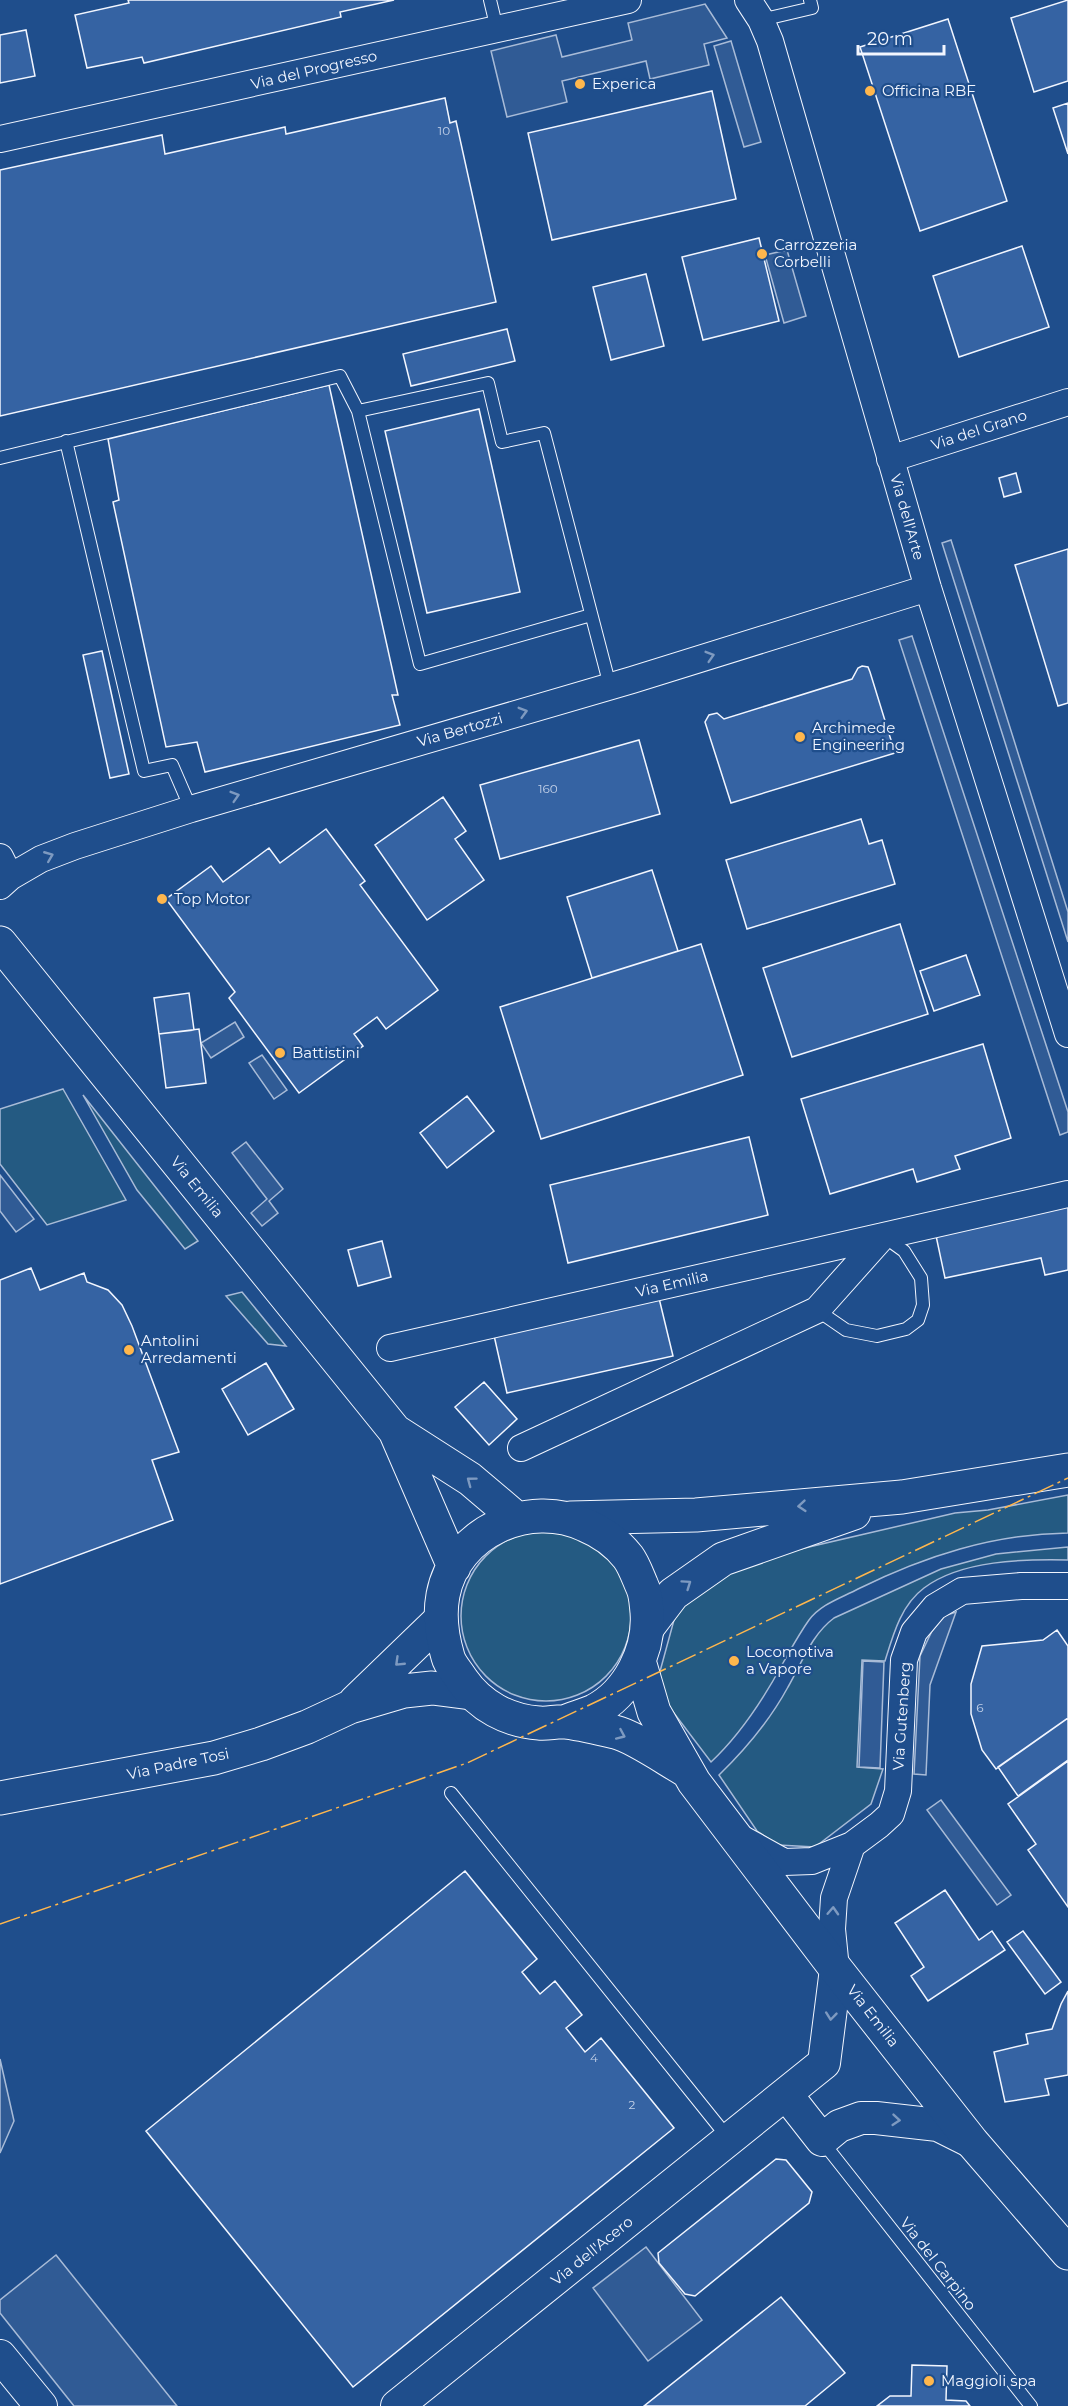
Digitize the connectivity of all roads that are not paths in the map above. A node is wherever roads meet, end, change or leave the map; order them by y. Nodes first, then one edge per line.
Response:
1 (490, 0) edge
2 (628, 0) edge
3 (810, 0) edge
4 (754, 10) edge
5 (497, 29) junction
6 (0, 139) edge
7 (1068, 402) edge
8 (358, 411) junction
9 (66, 441) junction
10 (0, 458) edge
11 (890, 459) junction
12 (928, 588) junction
13 (591, 615) junction
14 (610, 686) junction
15 (191, 809) junction
16 (3, 874) edge
17 (0, 943) edge
18 (1068, 1034) edge
19 (1068, 1194) edge
20 (883, 1236) junction
21 (817, 1310) junction
22 (390, 1348) dead end
23 (395, 1431) junction
24 (521, 1448) dead end
25 (1062, 1474) edge
26 (902, 1497) junction
27 (516, 1518) junction
28 (570, 1518) junction
29 (454, 1567) junction
30 (1068, 1586) edge
31 (440, 1620) junction
32 (648, 1627) junction
33 (639, 1661) junction
34 (471, 1694) junction
35 (350, 1707) junction
36 (564, 1722) junction
37 (687, 1771) junction
38 (451, 1793) dead end
39 (0, 1798) edge
40 (737, 1836) junction
41 (852, 1845) junction
42 (836, 1969) junction
43 (786, 2094) junction
44 (730, 2140) junction
45 (822, 2140) junction
46 (972, 2142) junction
47 (1068, 2253) edge
48 (0, 2356) edge
49 (40, 2406) edge
50 (397, 2406) edge
51 (1031, 2406) edge

1 - 5 lane
2 - 5 street, Via del Progresso
3 - 4 lane
4 - 11 street, Via dell'Arte
5 - 6 street, Via del Progresso
7 - 11 street, Via del Grano
8 - 9 lane
8 - 13 lane
8 - 13 lane
9 - 10 lane
9 - 15 lane
11 - 12 street, Via dell'Arte
14 -> 12 street, Via Bertozzi
12 - 18 street, Via dell'Arte
13 - 14 lane
15 -> 14 street, Via Bertozzi
16 -> 15 street, Via Bertozzi
17 - 23 main road, Via Emilia
19 - 20 street, Via Emilia
20 - 21 street
20 - 21 lane
20 - 22 street, Via Emilia
21 - 24 street
27 -> 23 main road, Via Emilia
23 - 29 main road, Via Emilia
25 - 26 main road
26 -> 28 main road
32 -> 26 main road
27 - 28 main road, Via Emilia
27 - 29 main road, Via Emilia
28 - 32 main road, Via Emilia
29 - 31 main road, Via Emilia
30 - 41 street, Via Gutenberg
31 - 34 main road, Via Emilia
31 -> 35 main road, Via Padre Tosi
32 - 33 main road, Via Emilia
33 - 36 main road, Via Emilia
33 - 37 main road, Via Emilia
34 - 35 main road, Via Padre Tosi
34 - 36 main road, Via Emilia
35 - 39 main road, Via Padre Tosi
36 -> 37 main road, Via Emilia
37 - 40 main road, Via Emilia
38 - 44 lane
40 - 41 street, Via Gutenberg
40 - 42 main road, Via Emilia
42 -> 41 street
42 -> 43 street, Via dell'Acero
42 - 46 main road, Via Emilia
43 - 44 street, Via dell'Acero
43 - 45 street
44 - 50 street, Via dell'Acero
45 -> 46 street
45 - 51 lane, Via del Carpino
46 - 47 main road, Via Emilia
48 - 49 street

